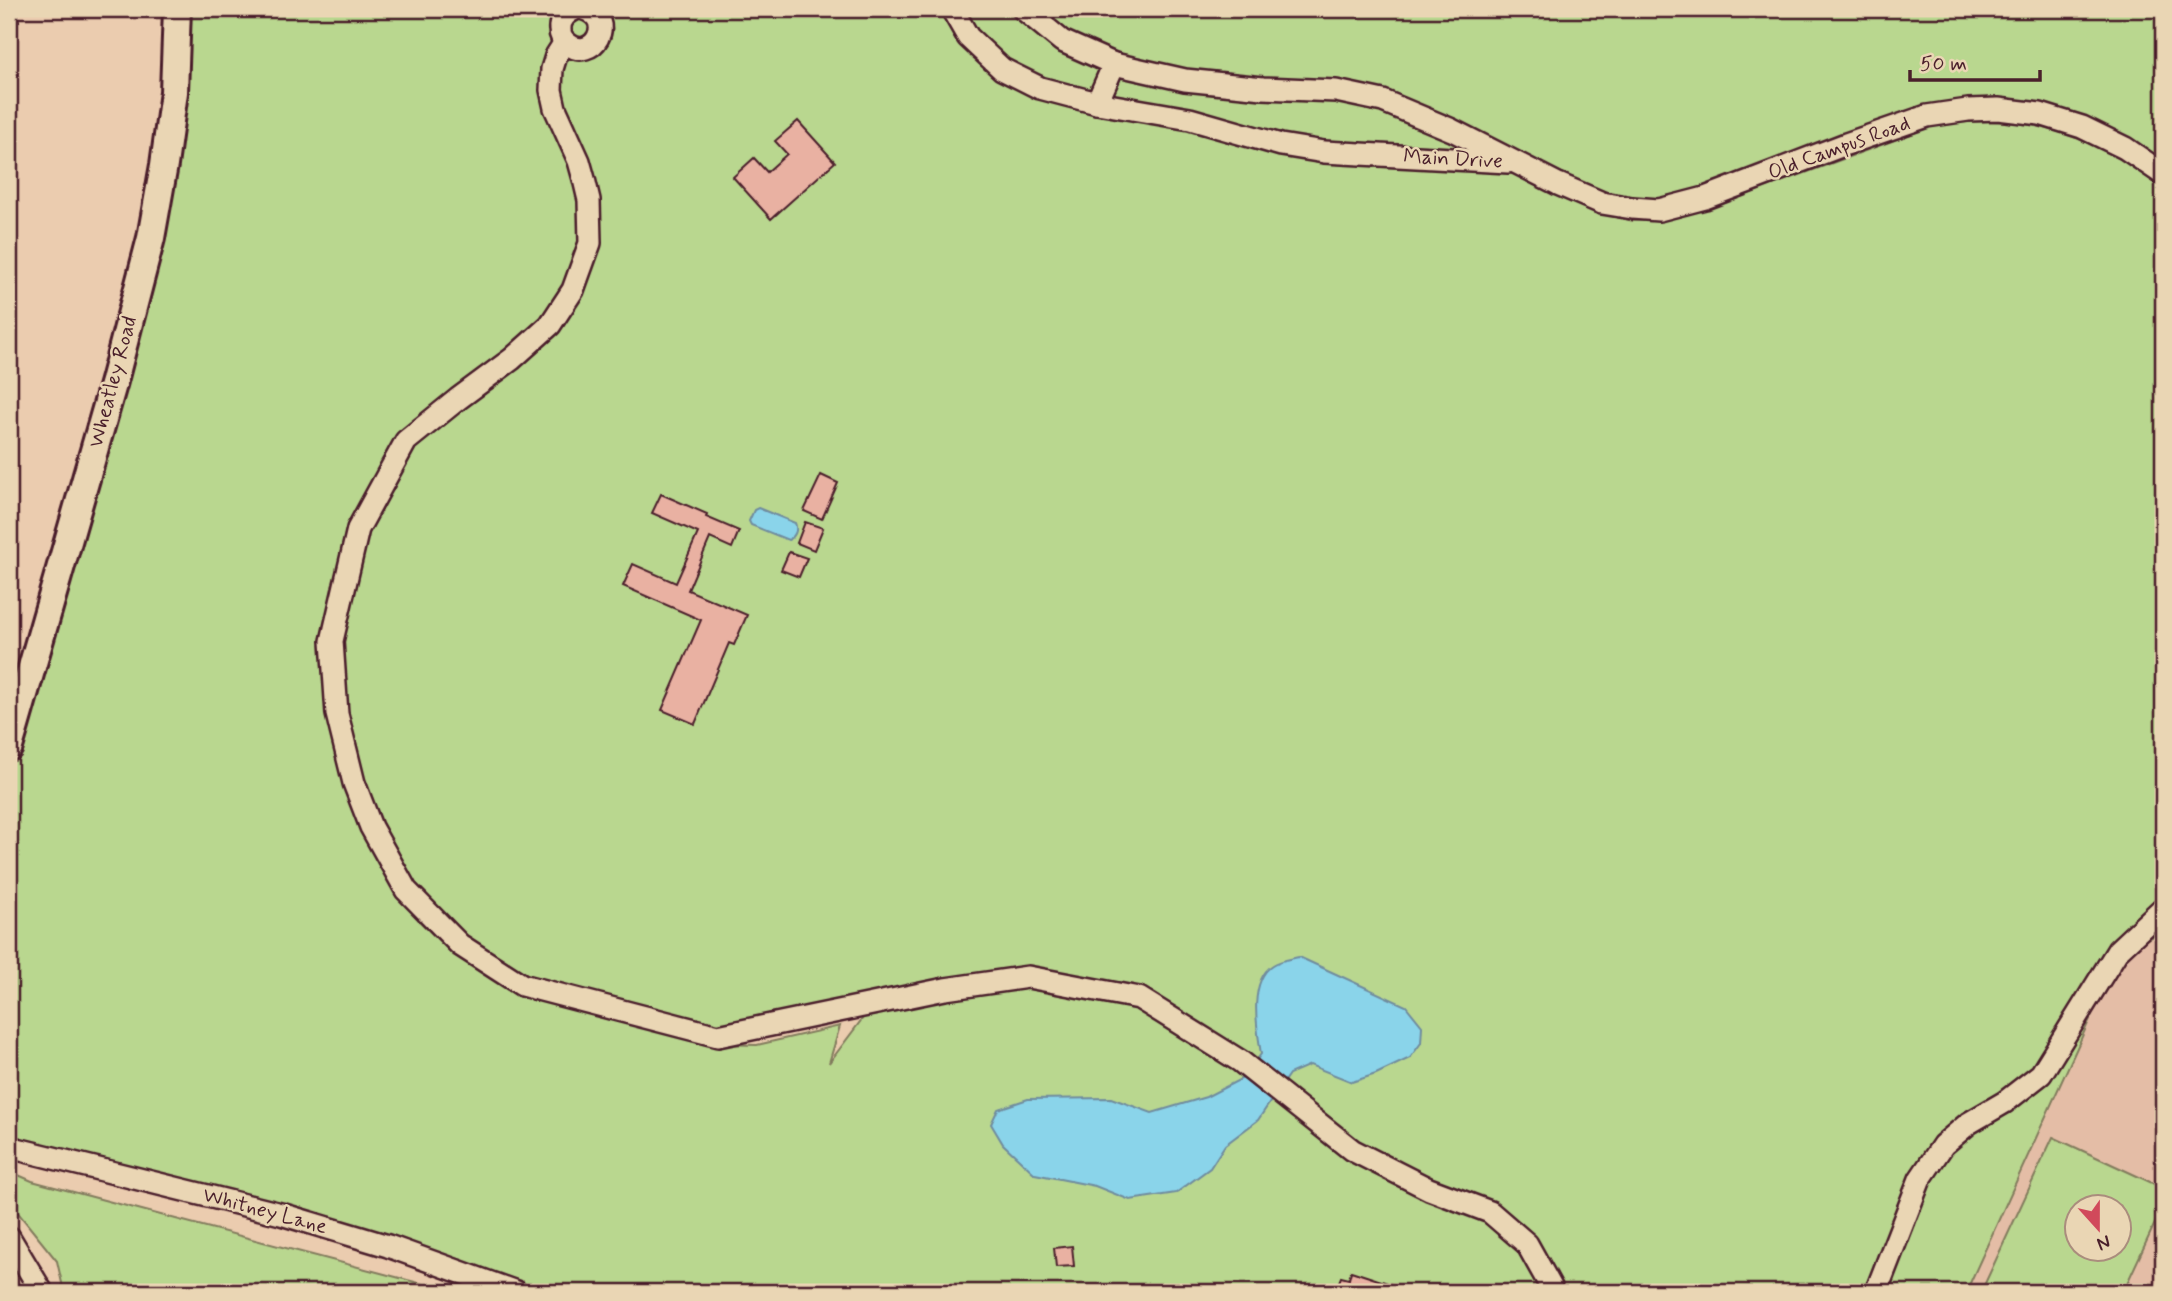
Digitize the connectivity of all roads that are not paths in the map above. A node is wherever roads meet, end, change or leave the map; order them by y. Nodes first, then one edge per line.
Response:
1 (177, 9) edge
2 (575, 9) edge
3 (584, 9) edge
4 (952, 9) edge
5 (1023, 9) edge
6 (565, 42) junction
7 (1114, 64) junction
8 (1097, 103) junction
9 (1513, 163) junction
10 (2163, 174) edge
11 (9, 747) edge
12 (2163, 908) edge
13 (9, 1147) edge
14 (9, 1237) edge
15 (42, 1292) edge
16 (516, 1292) edge
17 (1552, 1292) edge
18 (1876, 1292) edge

1 - 11 main road, Wheatley Road
2 - 6 street
3 - 6 street
4 - 8 street, Main Drive
5 - 7 street, Main Drive
6 - 17 street
7 - 8 street
7 - 9 street, Main Drive
8 - 9 street, Main Drive
9 - 10 street, Old Campus Road
12 - 18 street
13 - 16 street, Whitney Lane
14 - 15 street

